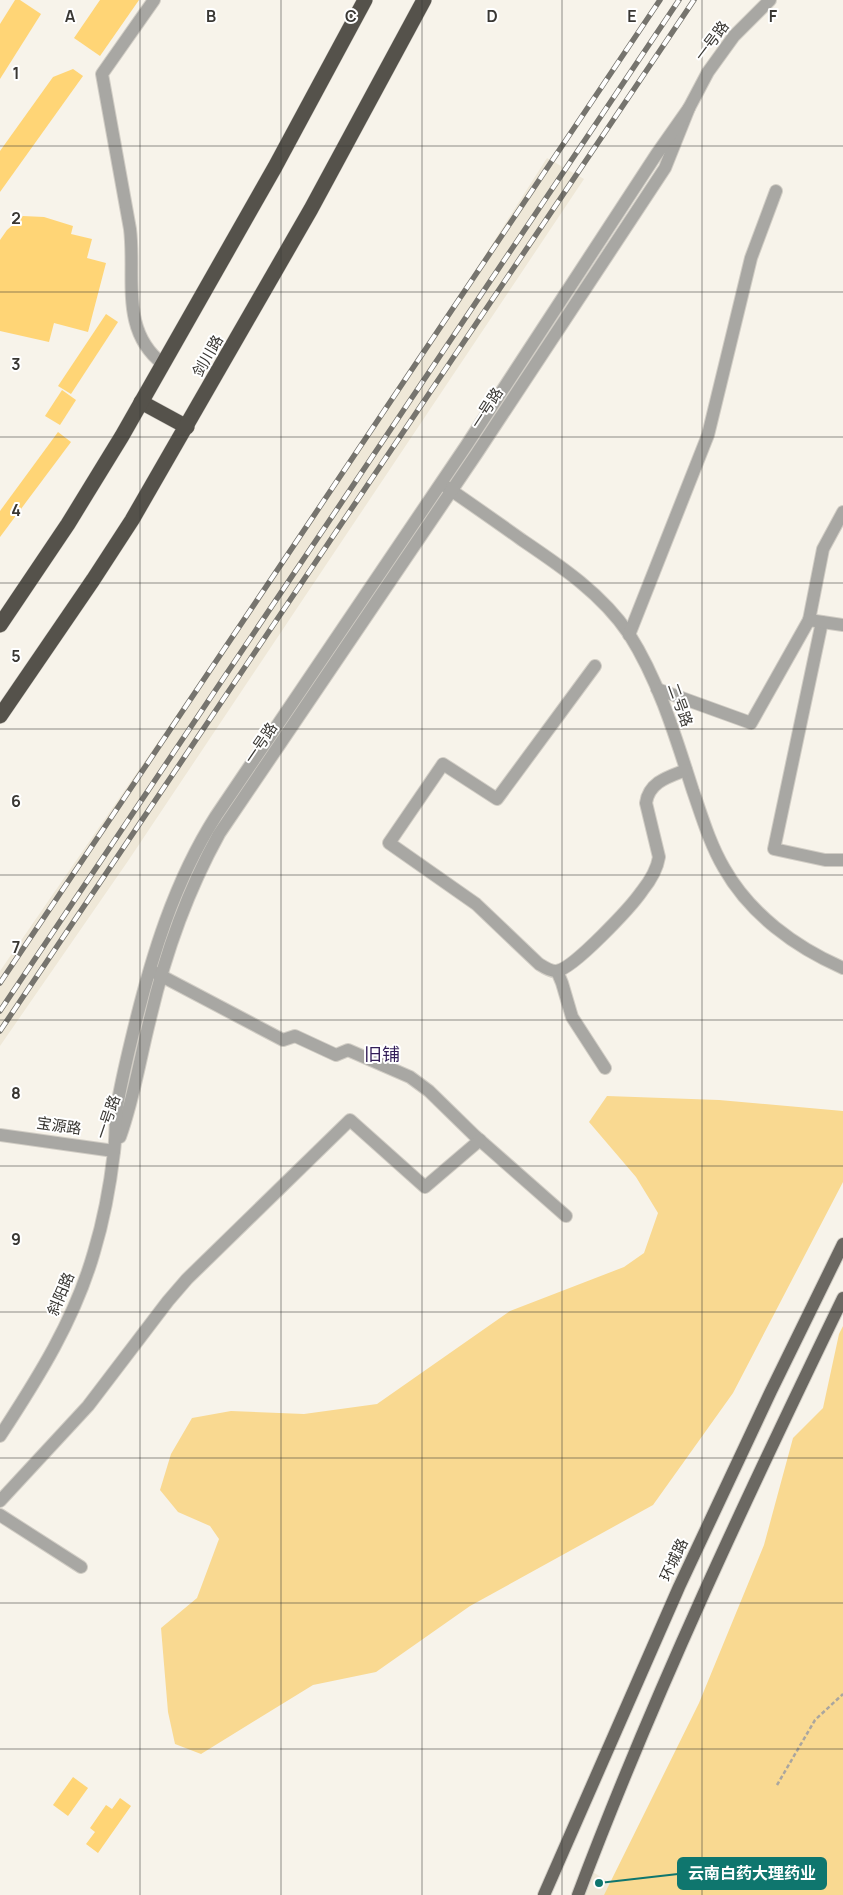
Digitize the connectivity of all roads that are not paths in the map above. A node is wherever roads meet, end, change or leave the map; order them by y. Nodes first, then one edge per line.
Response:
1 (154, 0) edge
2 (365, 0) edge
3 (424, 0) edge
4 (770, 0) edge
5 (776, 191) dead end
6 (163, 364) junction
7 (141, 402) junction
8 (187, 427) junction
9 (446, 487) junction
10 (843, 512) edge
11 (809, 620) junction
12 (822, 622) junction
13 (0, 625) edge
14 (843, 625) edge
15 (629, 634) junction
16 (595, 666) dead end
17 (657, 688) junction
18 (0, 716) edge
19 (686, 770) junction
20 (843, 860) edge
21 (843, 968) edge
22 (557, 971) junction
23 (155, 973) junction
24 (605, 1068) dead end
25 (0, 1135) edge
26 (480, 1140) junction
27 (114, 1150) junction
28 (566, 1216) dead end
29 (843, 1244) edge
30 (843, 1298) edge
31 (0, 1436) edge
32 (0, 1500) edge
33 (0, 1515) edge
34 (81, 1567) dead end
35 (544, 1895) edge
36 (578, 1895) edge

1 - 6 street
2 - 6 highway
3 - 8 highway, 剑川路
4 - 9 street, 一号路
5 - 15 street
6 - 7 highway
7 - 8 highway
7 - 13 highway
8 - 18 highway, 剑川路
9 - 15 street, 二号路
9 - 23 street, 一号路
10 - 11 street
11 - 12 street
11 - 17 street
12 - 14 street
12 - 20 street
15 - 17 street, 二号路
16 - 22 street
17 - 19 street, 二号路
19 - 21 street, 二号路
19 - 22 street
22 - 24 street
23 - 26 street
23 - 27 street, 一号路
25 - 27 street, 宝源路
26 - 28 street
26 - 32 street
27 - 31 street, 斜阳路
29 - 35 main road, 环城路
30 - 36 main road
33 - 34 street

